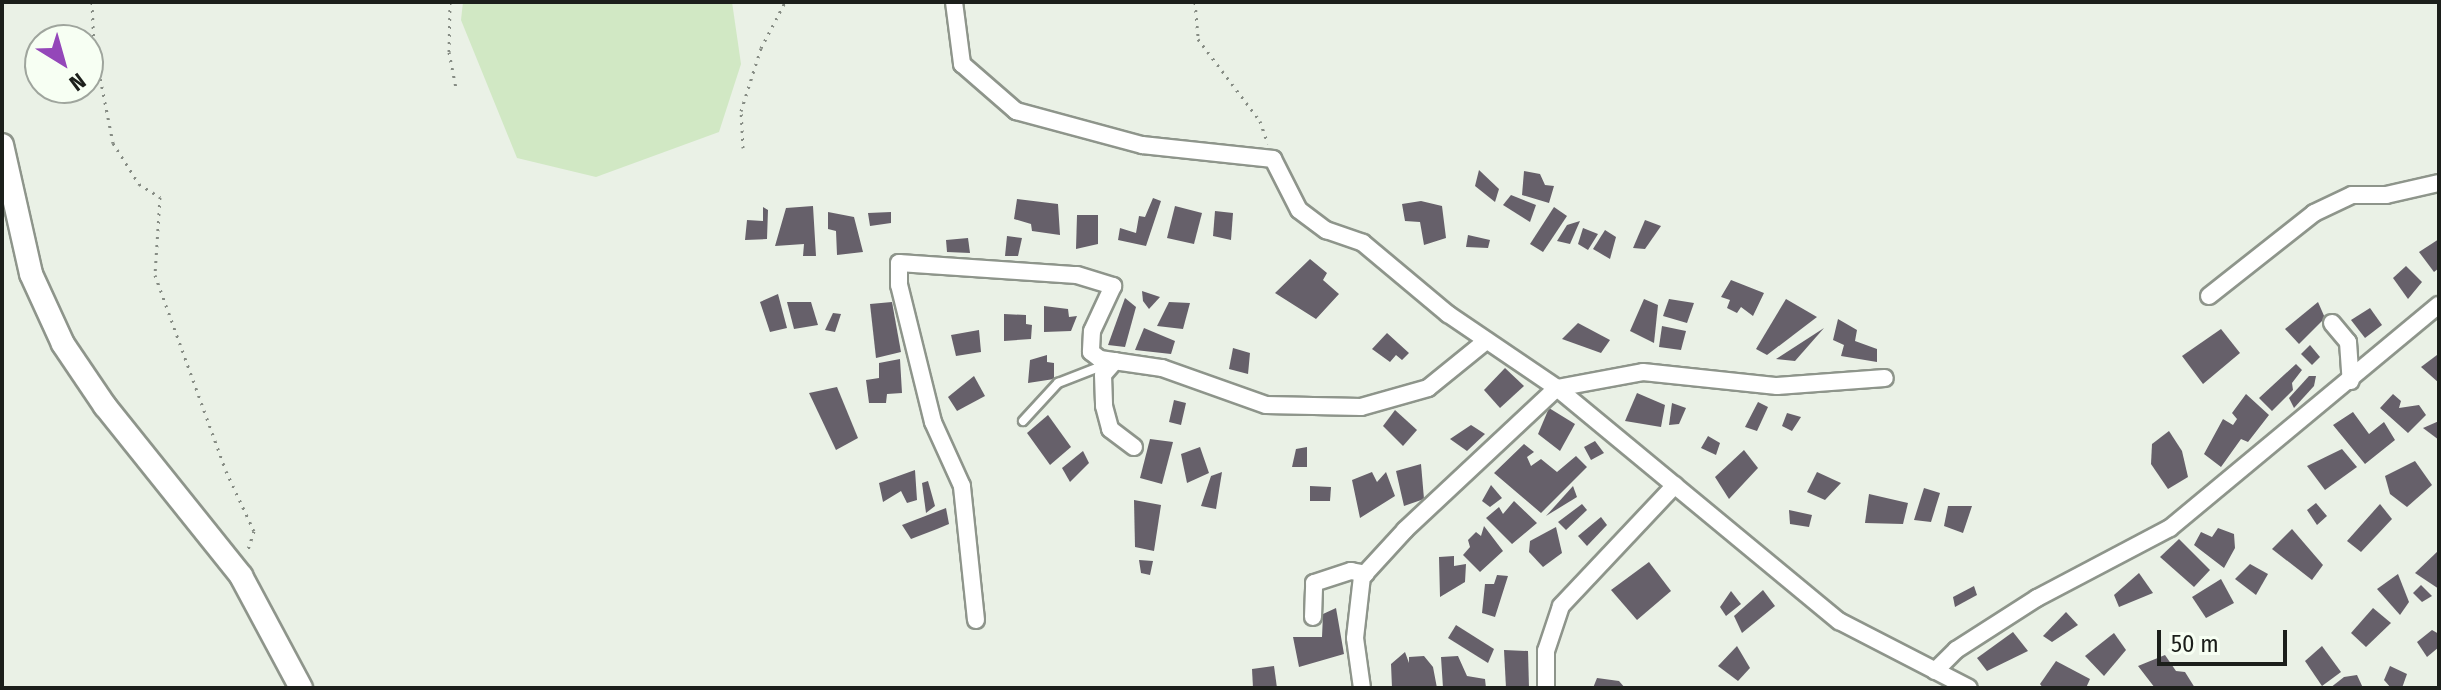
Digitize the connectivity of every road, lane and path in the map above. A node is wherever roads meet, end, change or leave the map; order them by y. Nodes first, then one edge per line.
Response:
1 (92, 2) edge
2 (450, 2) edge
3 (785, 2) edge
4 (954, 2) edge
5 (1195, 2) edge
6 (456, 88) dead end
7 (2, 145) edge
8 (743, 148) dead end
9 (1273, 159) junction
10 (2439, 183) edge
11 (2209, 296) dead end
12 (2439, 305) edge
13 (2332, 323) dead end
14 (1486, 341) junction
15 (1115, 361) junction
16 (1885, 378) dead end
17 (2351, 381) junction
18 (1557, 388) junction
19 (1023, 421) dead end
20 (1134, 447) dead end
21 (1675, 485) junction
22 (1366, 574) junction
23 (241, 576) junction
24 (1313, 617) dead end
25 (976, 620) dead end
26 (1935, 671) junction
27 (301, 688) edge
28 (1362, 688) edge
29 (1546, 688) edge
30 (1969, 688) edge

1 - 23 path
2 - 6 path
3 - 8 path
4 - 9 street
5 - 9 path
7 - 23 main road
9 - 14 street
10 - 11 street
12 - 17 street
13 - 17 street
14 - 15 street
14 - 18 street
15 - 19 lane
15 - 20 street
15 - 25 street
16 - 18 street
17 - 26 street
18 - 21 street
18 - 22 street
21 - 26 street
21 - 29 street
22 - 24 street
22 - 28 street
23 - 27 main road
26 - 30 street

